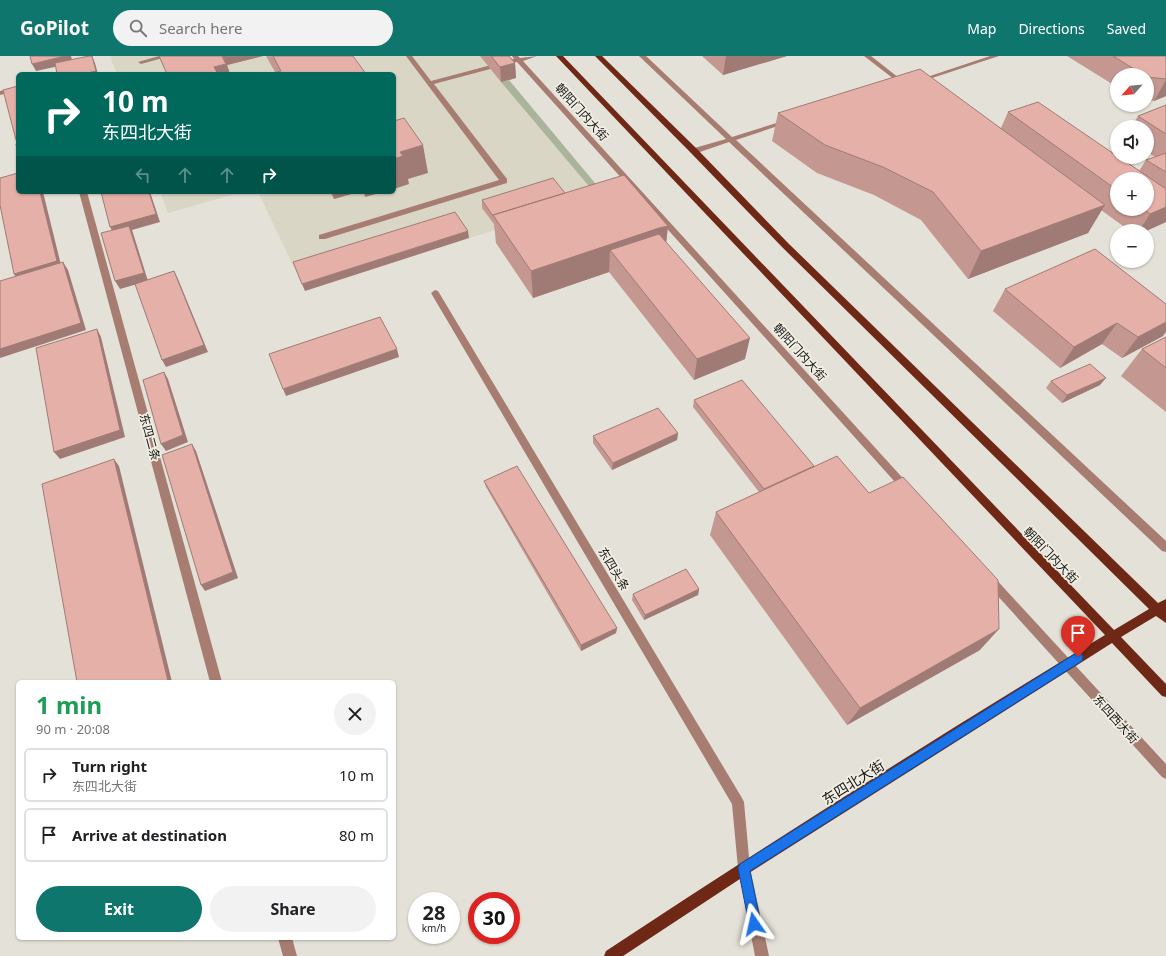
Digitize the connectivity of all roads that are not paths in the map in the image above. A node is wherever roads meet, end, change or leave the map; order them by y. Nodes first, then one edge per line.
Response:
1 (167, 56) edge
2 (409, 56) edge
3 (534, 56) edge
4 (559, 56) edge
5 (598, 56) edge
6 (642, 56) edge
7 (867, 56) edge
8 (996, 56) edge
9 (517, 58) edge
10 (141, 62) dead end
11 (430, 83) junction
12 (905, 85) junction
13 (897, 87) edge
14 (16, 90) edge
15 (0, 94) edge
16 (799, 118) edge
17 (731, 139) junction
18 (694, 151) junction
19 (84, 194) edge
20 (322, 237) dead end
21 (435, 293) dead end
22 (914, 496) edge
23 (1166, 548) edge
24 (983, 572) edge
25 (1161, 607) edge
26 (1166, 618) edge
27 (1112, 636) junction
28 (1066, 664) junction
29 (215, 680) edge
30 (1166, 692) edge
31 (1166, 774) edge
32 (744, 868) junction
33 (286, 940) edge
34 (290, 956) edge
35 (612, 956) edge
36 (762, 956) edge

1 - 10 street
2 - 11 street
3 - 9 street
4 - 27 main road, 朝阳门内大街
5 - 18 main road
6 - 17 street
7 - 12 street
8 - 12 street
9 - 11 street
9 - 22 street, 朝阳门内大街
11 - 20 street
12 - 13 street
14 - 15 street
16 - 17 street
17 - 18 street
17 - 23 street
18 - 25 main road
19 - 29 street, 东四二条
21 - 32 street, 东四头条
24 - 28 street
25 - 26 main road
25 - 27 main road, 东四北大街
27 - 28 main road, 东四北大街
27 - 30 main road
28 - 31 street, 东四西大街
28 - 32 main road, 东四北大街
32 - 35 main road, 东四北大街
32 - 36 street, 东四头条
33 - 34 street

